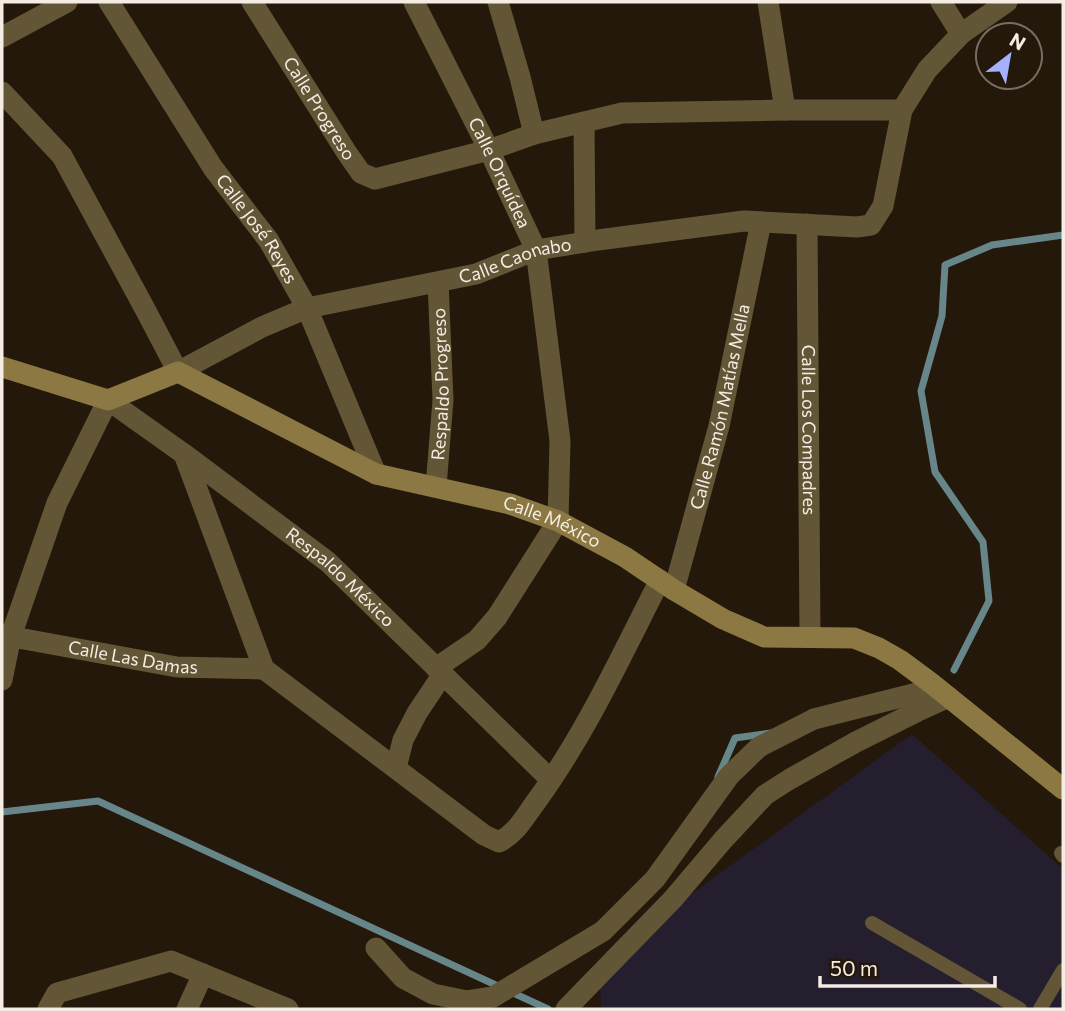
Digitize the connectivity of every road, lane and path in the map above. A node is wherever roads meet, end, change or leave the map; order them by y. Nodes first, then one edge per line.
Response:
1 (67, 2) edge
2 (109, 2) edge
3 (251, 2) edge
4 (414, 2) edge
5 (498, 2) edge
6 (768, 2) edge
7 (941, 2) edge
8 (1007, 2) edge
9 (961, 34) junction
10 (2, 37) edge
11 (2, 92) edge
12 (785, 110) junction
13 (902, 110) junction
14 (584, 122) junction
15 (534, 134) junction
16 (489, 150) junction
17 (761, 222) junction
18 (807, 224) junction
19 (585, 242) junction
20 (536, 250) junction
21 (438, 282) junction
22 (307, 307) junction
23 (2, 367) edge
24 (178, 372) junction
25 (108, 400) junction
26 (184, 453) junction
27 (376, 474) junction
28 (436, 487) junction
29 (558, 521) junction
30 (667, 585) junction
31 (6, 635) edge
32 (810, 636) junction
33 (264, 669) junction
34 (440, 671) junction
35 (2, 680) edge
36 (939, 690) junction
37 (396, 768) junction
38 (551, 780) junction
39 (1063, 789) edge
40 (872, 923) dead end
41 (376, 948) dead end
42 (1063, 970) edge
43 (203, 974) junction
44 (48, 1009) edge
45 (187, 1009) edge
46 (288, 1009) edge
47 (566, 1009) edge
48 (1020, 1009) edge
49 (1040, 1009) edge

1 - 10 street
2 - 22 street, Calle José Reyes
3 - 16 street, Calle Progreso
4 - 16 street, Calle Orquídea
5 - 15 street
6 - 12 street
7 - 9 street
8 - 9 street
9 - 13 street
11 - 24 street
12 - 13 street, Calle Progreso
12 - 14 street, Calle Progreso
13 - 18 street, Calle Caonabo
14 - 15 street, Calle Progreso
14 - 19 street
15 - 16 street, Calle Progreso
16 - 20 street, Calle Orquídea
17 - 18 street, Calle Caonabo
17 - 19 street, Calle Caonabo
17 - 30 street, Calle Ramón Matías Mella
18 - 32 street, Calle Los Compadres
19 - 20 street, Calle Caonabo
20 - 21 street, Calle Caonabo
20 - 29 street, Calle Orquídea
21 - 22 street, Calle Caonabo
21 - 28 street, Respaldo Progreso
22 - 24 street, Calle Caonabo
22 - 27 street, Calle José Reyes
23 - 25 street
24 - 25 street
24 - 27 street, Calle México
25 - 26 street, Respaldo México
25 - 31 street
26 - 33 street
26 - 34 street, Respaldo México
27 - 28 street, Calle México
28 - 29 street, Calle México
29 - 30 street, Calle México
29 - 34 street
30 - 32 street, Calle México
30 - 38 street, Calle Ramón Matías Mella
31 - 33 street, Calle Las Damas
31 - 35 street
32 - 36 street, Calle México
33 - 37 street
34 - 37 street
34 - 38 street, Respaldo México
36 - 39 street, Calle México
36 - 41 street
36 - 47 street
37 - 38 street, Calle Ramón Matías Mella
40 - 48 lane
42 - 49 lane
43 - 44 street
43 - 45 street
43 - 46 street

